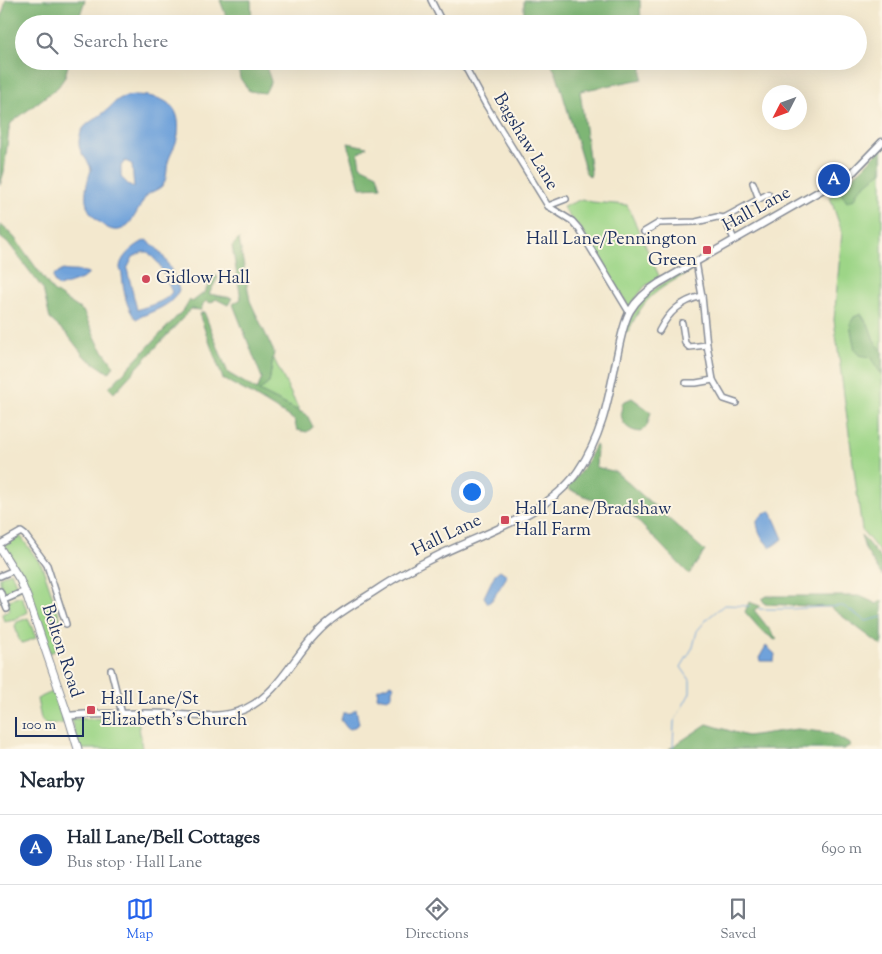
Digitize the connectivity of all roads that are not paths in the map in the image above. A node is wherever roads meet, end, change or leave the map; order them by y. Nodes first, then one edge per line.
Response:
1 (432, 0) edge
2 (439, 15) edge
3 (467, 70) edge
4 (882, 142) edge
5 (752, 183) dead end
6 (768, 194) dead end
7 (566, 199) dead end
8 (759, 199) junction
9 (550, 208) junction
10 (724, 218) junction
11 (648, 222) dead end
12 (650, 228) junction
13 (644, 232) dead end
14 (734, 239) junction
15 (696, 262) junction
16 (702, 296) junction
17 (629, 312) junction
18 (682, 323) dead end
19 (659, 331) dead end
20 (707, 345) junction
21 (713, 380) junction
22 (686, 383) dead end
23 (736, 403) dead end
24 (0, 544) edge
25 (0, 548) edge
26 (14, 570) junction
27 (0, 576) edge
28 (0, 591) edge
29 (25, 592) junction
30 (4, 600) junction
31 (7, 609) dead end
32 (66, 624) dead end
33 (111, 670) dead end
34 (122, 714) junction
35 (68, 716) junction
36 (78, 749) edge

1 - 2 street
3 - 9 street, Bagshaw Lane
4 - 14 street, Hall Lane
5 - 8 street
6 - 8 street
7 - 9 street
8 - 10 street
9 - 17 street
10 - 12 street
10 - 14 street
11 - 12 street
12 - 13 street
14 - 15 street, Hall Lane
15 - 16 street
15 - 17 street, Hall Lane
16 - 19 street
16 - 20 street
17 - 34 street, Hall Lane
18 - 20 street
20 - 21 street
21 - 22 street
21 - 23 street
24 - 32 street
25 - 26 main road, Bolton Road
26 - 27 street
26 - 29 main road, Bolton Road
28 - 30 street
29 - 30 street, Bolton Road
29 - 35 main road, Bolton Road
30 - 31 street
33 - 34 street
34 - 35 street, Hall Lane
35 - 36 main road, Bolton Road

